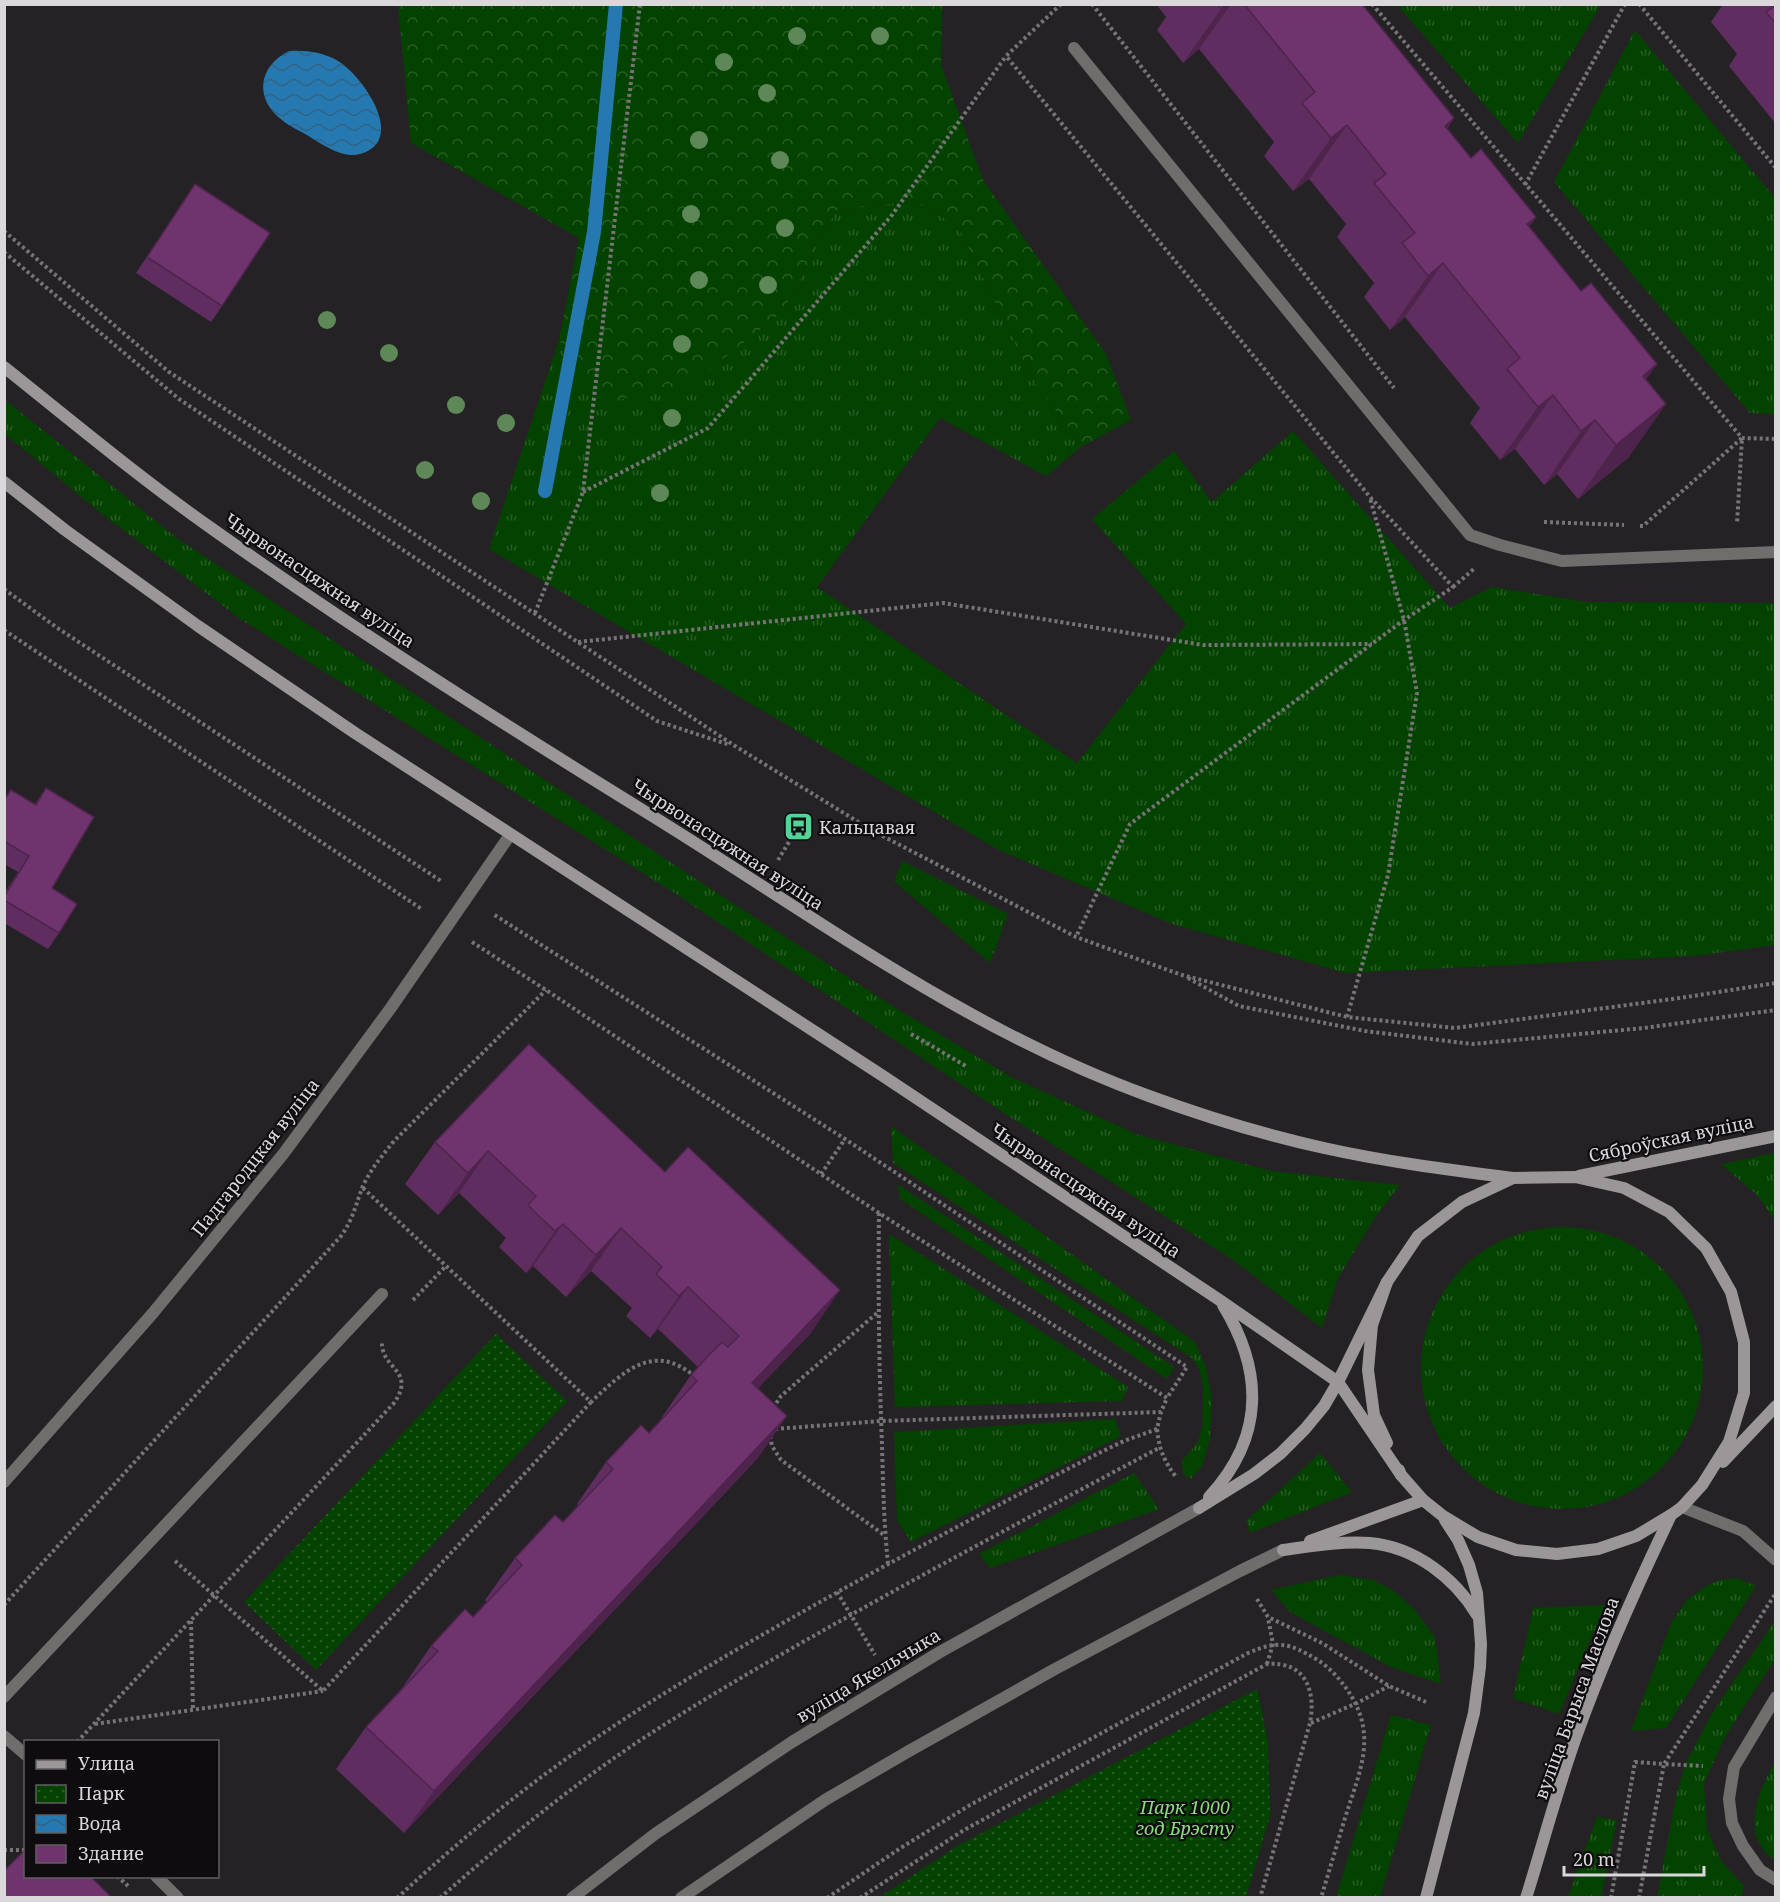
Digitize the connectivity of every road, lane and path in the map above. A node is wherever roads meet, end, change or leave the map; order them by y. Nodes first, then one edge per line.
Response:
1 (640, 4) edge
2 (1061, 4) edge
3 (1092, 4) edge
4 (1372, 4) edge
5 (1625, 4) edge
6 (1639, 4) edge
7 (1074, 48) dead end
8 (1006, 56) junction
9 (1776, 168) edge
10 (1525, 185) junction
11 (4, 231) edge
12 (4, 252) edge
13 (4, 368) edge
14 (1399, 394) dead end
15 (1742, 438) junction
16 (1776, 439) edge
17 (4, 482) edge
18 (583, 492) junction
19 (1370, 497) junction
20 (1544, 522) dead end
21 (1500, 545) junction
22 (1776, 552) edge
23 (1735, 554) junction
24 (1453, 587) junction
25 (4, 590) edge
26 (535, 614) junction
27 (1404, 620) junction
28 (4, 630) edge
29 (578, 642) junction
30 (1372, 644) junction
31 (735, 746) junction
32 (798, 827) dead end
33 (510, 835) junction
34 (762, 886) junction
35 (467, 898) junction
36 (448, 927) junction
37 (1076, 937) junction
38 (1182, 975) junction
39 (1776, 983) edge
40 (546, 990) junction
41 (1776, 1010) edge
42 (1347, 1017) junction
43 (911, 1034) dead end
44 (966, 1066) dead end
45 (1776, 1136) edge
46 (845, 1138) junction
47 (821, 1174) junction
48 (1575, 1177) junction
49 (1514, 1178) junction
50 (362, 1188) junction
51 (879, 1213) junction
52 (446, 1266) junction
53 (1386, 1282) junction
54 (382, 1294) dead end
55 (1221, 1301) junction
56 (405, 1308) dead end
57 (878, 1312) junction
58 (384, 1335) dead end
59 (695, 1377) edge
60 (1338, 1382) junction
61 (1167, 1398) junction
62 (591, 1402) junction
63 (1776, 1406) edge
64 (1161, 1412) junction
65 (770, 1415) edge
66 (881, 1421) junction
67 (1157, 1429) junction
68 (1159, 1448) junction
69 (1401, 1475) junction
70 (1176, 1477) dead end
71 (4, 1482) edge
72 (1702, 1485) junction
73 (1423, 1500) junction
74 (1682, 1507) junction
75 (1199, 1508) junction
76 (1671, 1515) junction
77 (1443, 1516) junction
78 (885, 1535) junction
79 (152, 1540) junction
80 (1283, 1550) junction
81 (1776, 1560) edge
82 (888, 1564) junction
83 (837, 1592) junction
84 (1776, 1593) edge
85 (214, 1595) junction
86 (1257, 1599) dead end
87 (4, 1605) edge
88 (850, 1615) junction
89 (1268, 1617) junction
90 (1479, 1619) junction
91 (191, 1621) junction
92 (1272, 1644) junction
93 (1267, 1664) junction
94 (891, 1681) junction
95 (1389, 1686) junction
96 (323, 1691) junction
97 (4, 1697) edge
98 (1776, 1697) edge
99 (1426, 1702) dead end
100 (1357, 1703) junction
101 (193, 1710) junction
102 (1310, 1723) junction
103 (94, 1724) junction
104 (4, 1736) edge
105 (80, 1740) edge
106 (24, 1753) edge
107 (1664, 1764) junction
108 (4, 1850) edge
109 (24, 1850) edge
110 (158, 1878) edge
111 (1776, 1880) edge
112 (178, 1898) edge
113 (397, 1898) edge
114 (440, 1898) edge
115 (572, 1898) edge
116 (681, 1898) edge
117 (827, 1898) edge
118 (860, 1898) edge
119 (1260, 1898) edge
120 (1321, 1898) edge
121 (1426, 1898) edge
122 (1526, 1898) edge
123 (1611, 1898) edge
124 (1639, 1898) edge

1 - 18 path
2 - 8 path
3 - 14 path
4 - 10 path
5 - 10 path
6 - 9 path
7 - 21 street
8 - 18 path
8 - 19 path
10 - 15 path
11 - 26 path
12 - 31 path
13 - 34 main road, Чырвонасцяжная вуліца
15 - 16 path
15 - 20 path
15 - 23 path
17 - 33 main road, Чырвонасцяжная вуліца
18 - 26 path
19 - 24 path
19 - 27 path
21 - 23 street
21 - 24 path
22 - 23 street
24 - 27 path
25 - 35 path
26 - 29 path
27 - 30 path
27 - 42 path
28 - 36 path
29 - 30 path
29 - 31 path
30 - 37 path
31 - 37 path
32 - 34 path
33 - 35 street, Падгародцкая вуліца
33 - 55 main road, Чырвонасцяжная вуліца
34 - 49 main road, Чырвонасцяжная вуліца
35 - 36 street, Падгародцкая вуліца
35 - 46 path
36 - 40 path
36 - 71 street, Падгародцкая вуліца
37 - 38 path
38 - 41 path
38 - 42 path
39 - 42 path
40 - 47 path
40 - 50 path
43 - 44 path
45 - 48 main road, Сяброўская вуліца
46 - 47 path
46 - 61 path
47 - 51 path
48 - 49 main road, Чырвонасцяжная вуліца
48 - 72 main road
49 - 53 main road
50 - 52 path
50 - 87 path
51 - 57 path
51 - 61 path
52 - 56 path
52 - 62 path
53 - 60 main road
53 - 69 main road
54 - 79 street
55 - 60 main road, Чырвонасцяжная вуліца
55 - 75 main road
57 - 65 path
57 - 66 path
58 - 85 path
59 - 62 path
60 - 69 main road, Чырвонасцяжная вуліца
60 - 75 main road
61 - 64 path
62 - 96 path
63 - 72 main road
64 - 66 path
64 - 67 path
66 - 78 path
66 - 78 path
67 - 68 path
67 - 82 path
68 - 70 path
68 - 88 path
69 - 73 main road
72 - 74 main road
73 - 77 main road
73 - 80 main road
74 - 76 main road
74 - 81 street
75 - 94 street, вуліца Якельчыка
76 - 77 main road
76 - 122 main road, вуліца Барыса Маслова
77 - 90 main road
78 - 82 path
79 - 85 path
79 - 97 street
80 - 90 main road
80 - 116 street
82 - 83 path
83 - 88 path
83 - 113 path
84 - 107 path
85 - 91 path
85 - 96 path
86 - 89 path
88 - 94 path
88 - 114 path
89 - 92 path
89 - 95 path
90 - 121 main road
91 - 101 path
91 - 103 path
92 - 93 path
92 - 100 path
92 - 117 path
93 - 102 path
93 - 118 path
94 - 115 street, вуліца Якельчыка
95 - 99 path
95 - 100 path
96 - 101 path
98 - 111 street
100 - 102 path
100 - 120 path
101 - 103 path
102 - 119 path
103 - 105 path
104 - 106 street
107 - 123 path
107 - 124 path
108 - 109 path
110 - 112 street

